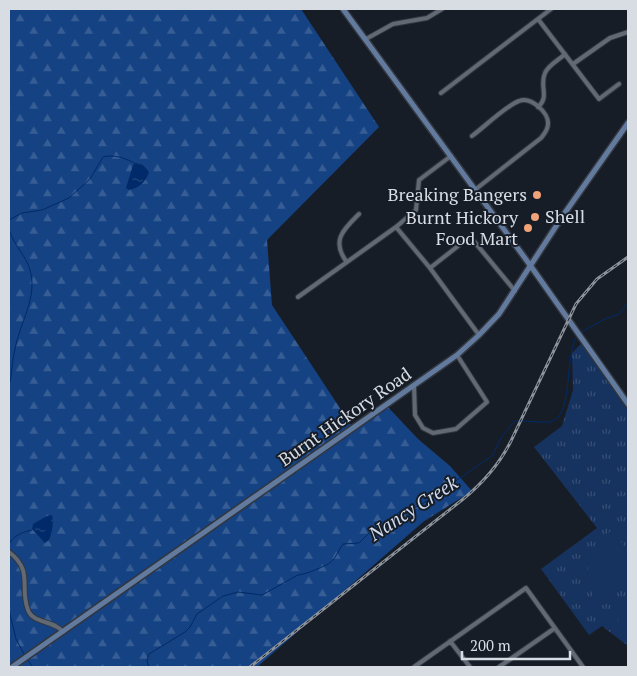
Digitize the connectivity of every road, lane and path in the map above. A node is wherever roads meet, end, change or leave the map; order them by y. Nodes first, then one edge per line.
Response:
1 (343, 9) edge
2 (442, 9) edge
3 (551, 9) edge
4 (538, 19) junction
5 (628, 32) edge
6 (366, 39) junction
7 (566, 54) junction
8 (574, 64) junction
9 (619, 84) dead end
10 (441, 93) dead end
11 (538, 107) junction
12 (628, 124) edge
13 (472, 136) dead end
14 (451, 156) junction
15 (476, 189) junction
16 (359, 214) dead end
17 (396, 227) junction
18 (346, 262) junction
19 (530, 265) junction
20 (430, 268) junction
21 (515, 291) junction
22 (298, 297) dead end
23 (479, 335) junction
24 (457, 355) junction
25 (414, 385) junction
26 (628, 404) edge
27 (9, 552) edge
28 (555, 628) junction
29 (62, 632) junction
30 (450, 641) junction
31 (12, 667) edge
32 (414, 667) edge
33 (470, 667) edge
34 (499, 667) edge
35 (583, 667) edge

1 - 6 main road
2 - 6 street
3 - 4 street
4 - 7 street
4 - 10 street
5 - 8 street
6 - 14 main road
7 - 8 street
7 - 11 street
8 - 9 street
11 - 13 street
11 - 15 street
12 - 19 main road, Burnt Hickory Road
14 - 15 main road
14 - 17 street
15 - 19 main road
16 - 18 street
17 - 18 street
17 - 20 street
18 - 22 street
19 - 21 main road, Burnt Hickory Road
19 - 26 main road
20 - 21 street
20 - 23 street
21 - 23 main road, Burnt Hickory Road
23 - 24 main road, Burnt Hickory Road
24 - 25 main road, Burnt Hickory Road
24 - 25 street
25 - 29 main road, Burnt Hickory Road
27 - 29 street
28 - 30 street
28 - 34 street
28 - 35 street
29 - 31 main road, Burnt Hickory Road
30 - 32 street
30 - 33 street

